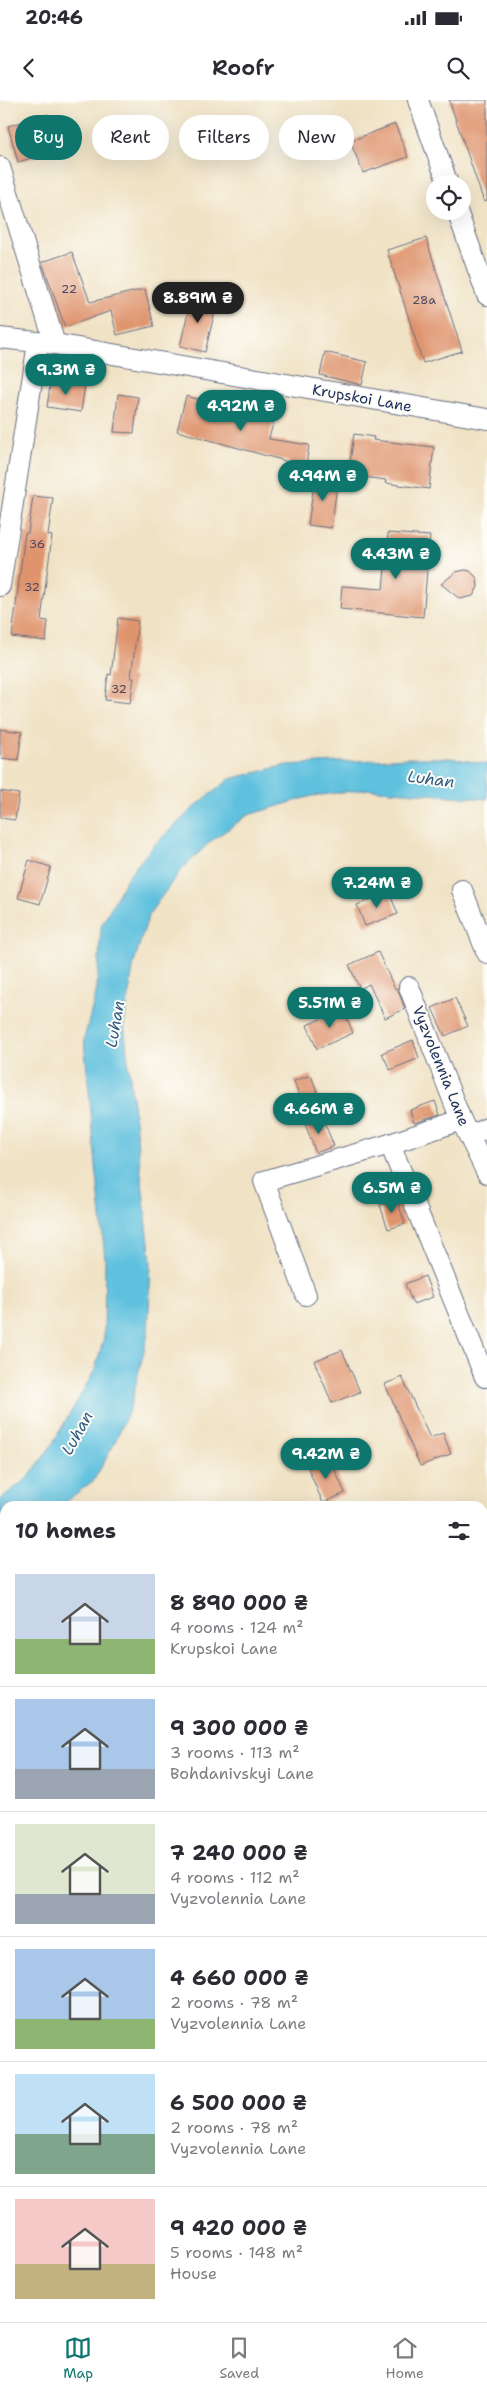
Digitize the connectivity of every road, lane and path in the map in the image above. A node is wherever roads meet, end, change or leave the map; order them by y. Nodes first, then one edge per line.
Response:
1 (418, 100) edge
2 (0, 167) edge
3 (445, 175) edge
4 (461, 220) edge
5 (487, 295) edge
6 (0, 338) edge
7 (47, 344) junction
8 (487, 420) edge
9 (0, 586) edge
10 (462, 890) dead end
11 (487, 954) edge
12 (409, 987) dead end
13 (473, 1128) edge
14 (390, 1144) junction
15 (487, 1173) edge
16 (306, 1295) dead end
17 (485, 1377) dead end

1 - 3 street
2 - 7 street
4 - 5 street
6 - 7 street, Krupskoi Lane
7 - 8 street, Krupskoi Lane
7 - 9 street
10 - 11 street
12 - 13 street, Vyzvolennia Lane
13 - 14 street
13 - 15 street, Vyzvolennia Lane
14 - 16 street
14 - 17 street

